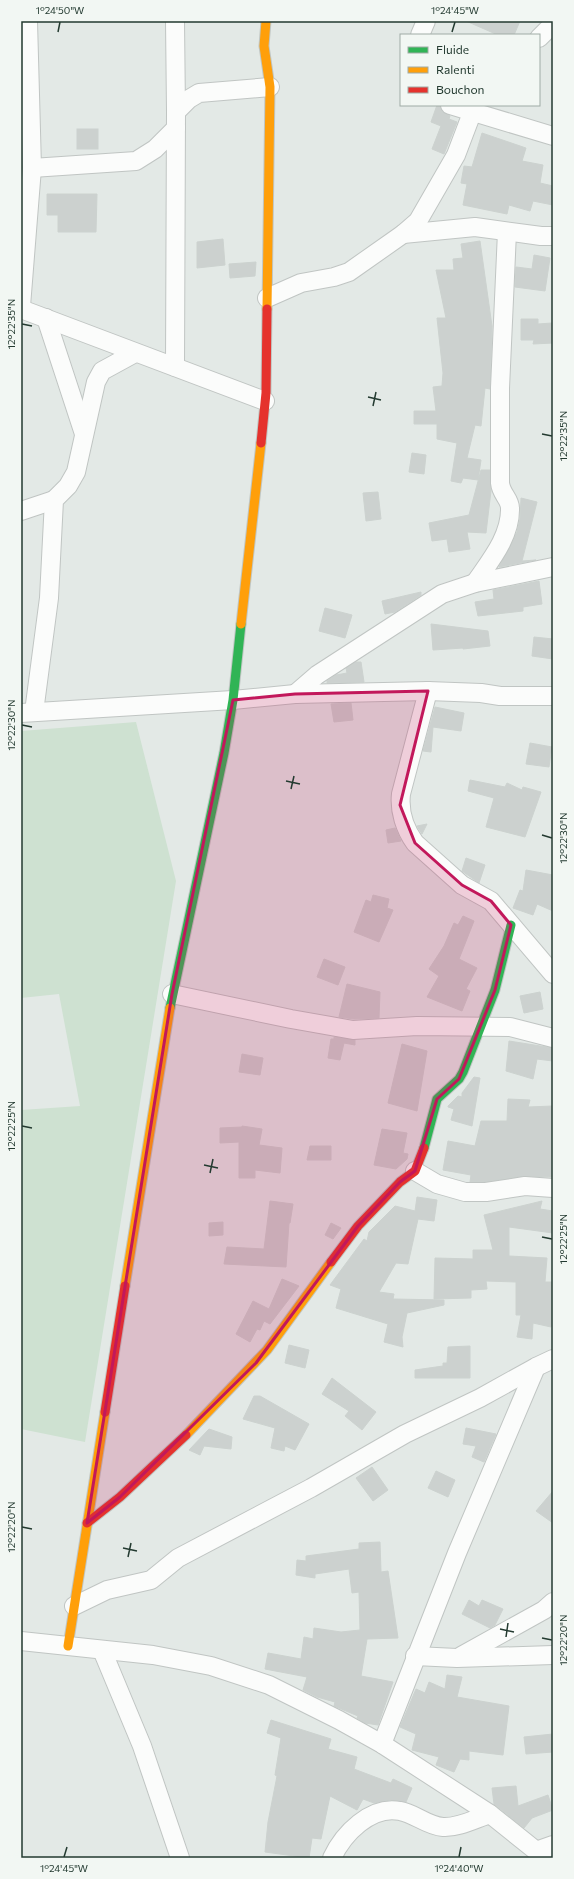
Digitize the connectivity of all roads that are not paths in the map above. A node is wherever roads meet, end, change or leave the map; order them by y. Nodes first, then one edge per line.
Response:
1 (28, 21) edge
2 (174, 21) edge
3 (266, 21) edge
4 (426, 21) edge
5 (553, 24) edge
6 (420, 34) edge
7 (540, 37) edge
8 (270, 87) junction
9 (456, 106) edge
10 (474, 109) edge
11 (176, 120) junction
12 (553, 136) edge
13 (32, 168) junction
14 (507, 232) junction
15 (403, 234) junction
16 (553, 236) edge
17 (267, 298) junction
18 (21, 306) edge
19 (21, 310) edge
20 (46, 318) junction
21 (135, 353) junction
22 (175, 367) junction
23 (265, 401) junction
24 (84, 434) junction
25 (54, 500) junction
26 (22, 510) edge
27 (553, 567) edge
28 (475, 583) junction
29 (428, 691) junction
30 (295, 694) junction
31 (553, 696) edge
32 (233, 700) junction
33 (28, 712) edge
34 (511, 926) junction
35 (553, 974) edge
36 (172, 994) junction
37 (479, 1027) junction
38 (553, 1038) edge
39 (415, 1171) junction
40 (553, 1188) edge
41 (553, 1359) edge
42 (536, 1367) junction
43 (87, 1523) junction
44 (553, 1602) edge
45 (74, 1606) junction
46 (21, 1641) edge
47 (68, 1646) junction
48 (102, 1650) junction
49 (553, 1655) edge
50 (415, 1656) junction
51 (457, 1658) junction
52 (382, 1744) junction
53 (490, 1814) junction
54 (553, 1845) edge
55 (540, 1854) edge
56 (180, 1858) edge
57 (332, 1858) edge

1 - 13 street
2 - 11 street
3 - 8 street
4 - 6 street
5 - 7 street
8 - 11 street
8 - 17 street
9 - 10 street
10 - 12 street
10 - 15 street
11 - 13 street
11 - 22 street
13 - 18 street
14 - 15 street
14 - 16 street
14 - 28 street
15 - 17 street
17 - 23 street
19 - 20 street
20 - 21 street
20 - 24 street
21 - 22 street
21 - 24 street
22 - 23 street
23 - 32 street
24 - 25 street
25 - 26 street
25 - 33 street
27 - 28 street
28 - 30 street
29 - 30 street
29 - 31 street
29 - 34 street
30 - 32 street
32 - 33 street
32 - 36 street
34 - 35 street
34 - 37 street
36 - 37 street
36 - 43 street
37 - 38 street
37 - 39 street
39 - 40 street
39 - 43 street
41 - 42 street
42 - 45 street
42 - 50 street
43 - 45 street
44 - 51 street
45 - 47 street
46 - 47 street
47 - 48 street
48 - 52 street
48 - 56 street
49 - 51 street
50 - 51 street
50 - 52 street
52 - 53 street
53 - 55 street
53 - 57 street
54 - 55 street

